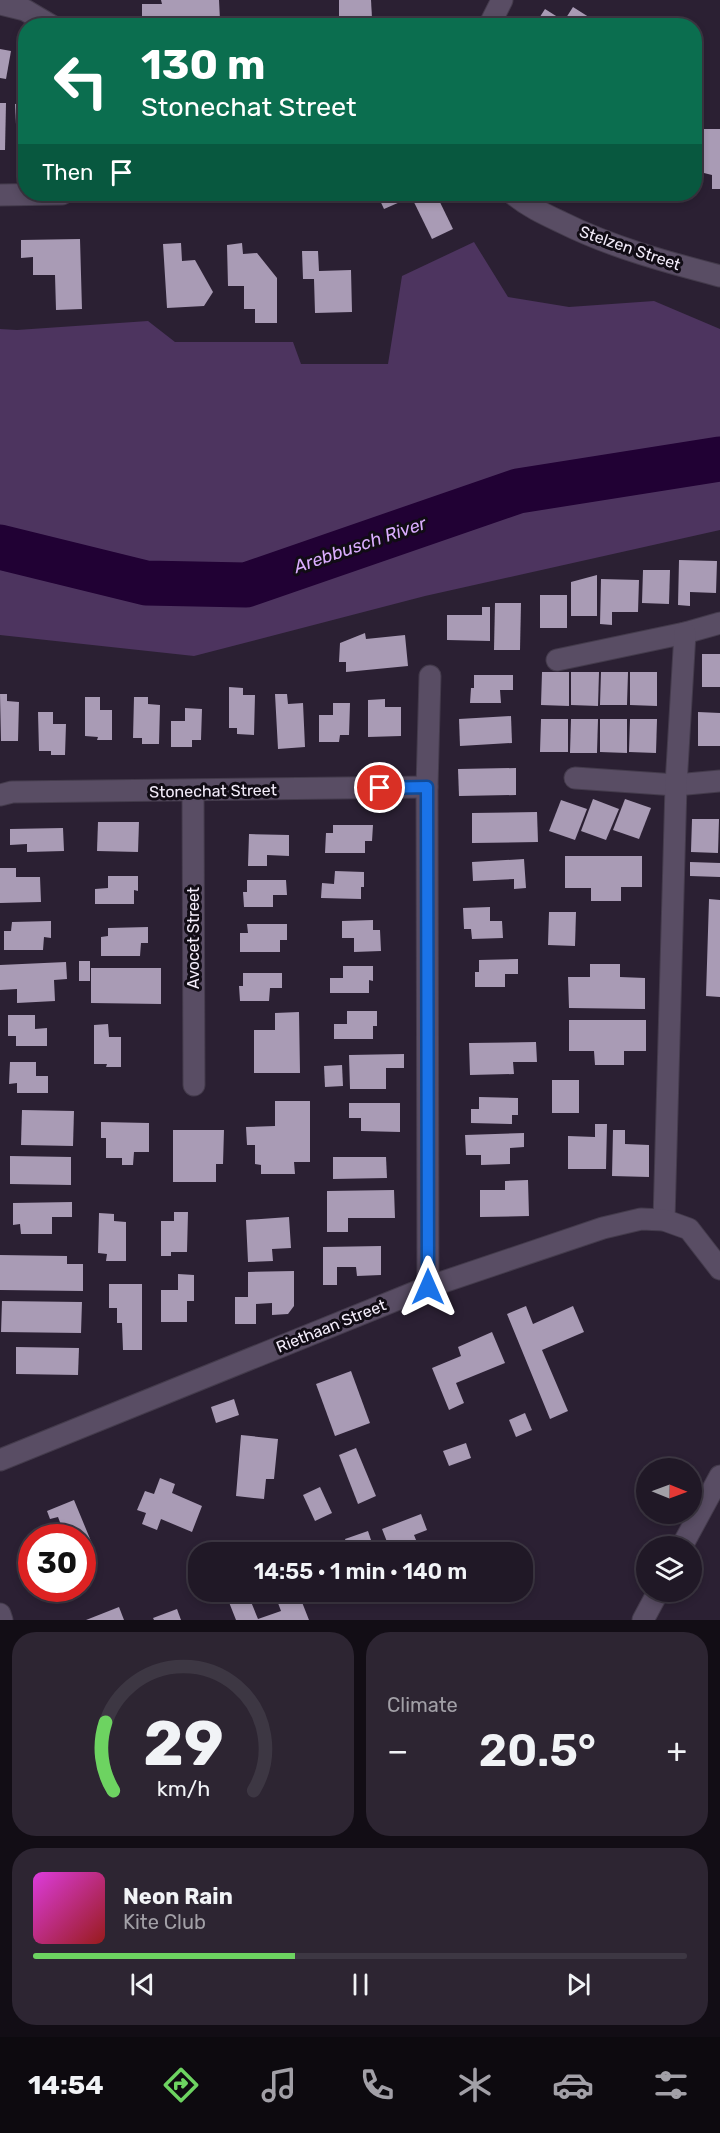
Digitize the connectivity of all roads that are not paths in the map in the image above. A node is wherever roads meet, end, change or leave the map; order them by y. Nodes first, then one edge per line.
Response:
1 (502, 0) edge
2 (0, 4) edge
3 (38, 18) edge
4 (493, 18) edge
5 (0, 195) edge
6 (18, 195) edge
7 (521, 201) edge
8 (720, 276) edge
9 (720, 623) edge
10 (686, 633) junction
11 (557, 660) dead end
12 (430, 676) dead end
13 (575, 778) dead end
14 (720, 781) edge
15 (676, 785) junction
16 (427, 787) junction
17 (193, 791) junction
18 (0, 795) edge
19 (194, 1085) dead end
20 (664, 1220) junction
21 (720, 1269) edge
22 (428, 1287) junction
23 (0, 1460) edge
24 (720, 1476) edge
25 (687, 1536) edge
26 (653, 1602) edge
27 (0, 1614) edge
28 (3, 1620) edge
29 (643, 1620) edge

1 - 4 street
2 - 3 street
5 - 6 street
7 - 8 street, Stelzen Street
9 - 10 street
10 - 11 street
10 - 15 street
12 - 16 street
13 - 15 street
14 - 15 street
15 - 20 street
16 - 17 street, Stonechat Street
16 - 22 street
17 - 18 street, Stonechat Street
17 - 19 street, Avocet Street
20 - 21 street, Riethaan Street
20 - 22 street, Riethaan Street
22 - 23 street, Riethaan Street
24 - 25 street
26 - 29 street
27 - 28 street

